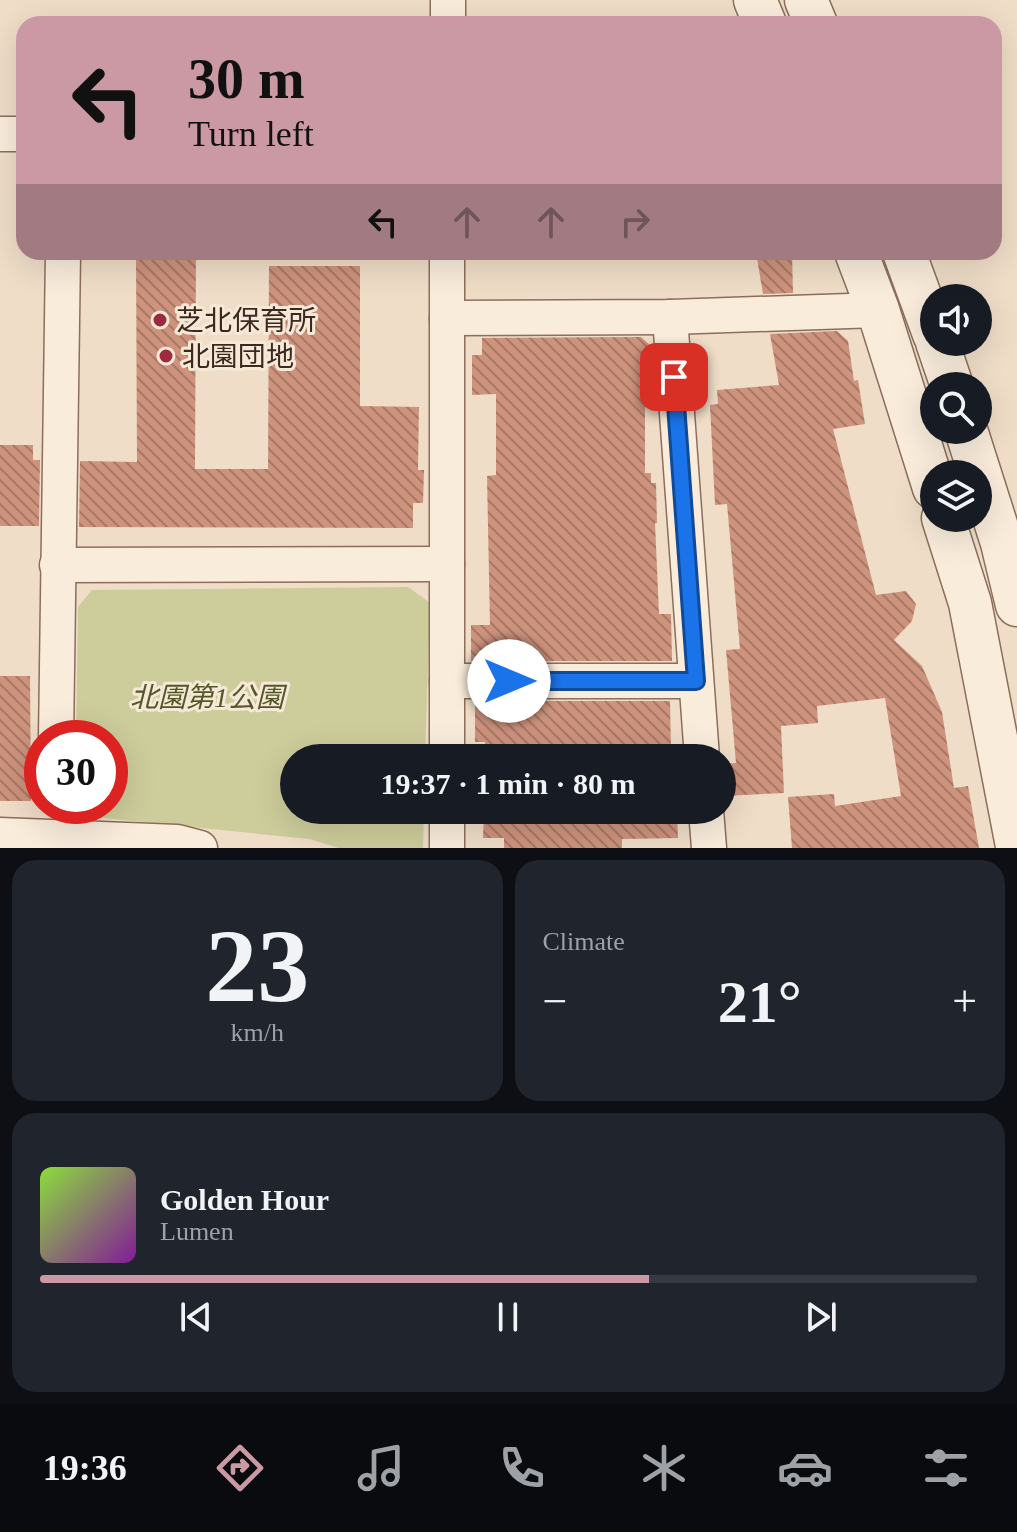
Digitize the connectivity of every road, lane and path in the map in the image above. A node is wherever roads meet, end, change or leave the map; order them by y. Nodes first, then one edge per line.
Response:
1 (63, 260) edge
2 (447, 260) edge
3 (859, 260) edge
4 (907, 260) edge
5 (920, 296) edge
6 (878, 310) junction
7 (670, 317) junction
8 (447, 318) junction
9 (970, 444) edge
10 (925, 460) edge
11 (947, 532) edge
12 (447, 564) junction
13 (57, 565) junction
14 (1017, 605) edge
15 (447, 681) junction
16 (696, 681) junction
17 (56, 720) edge
18 (447, 744) edge
19 (701, 744) edge
20 (447, 824) edge
21 (707, 824) edge
22 (55, 830) edge
23 (0, 835) edge
24 (1017, 846) edge
25 (200, 848) edge
26 (447, 848) edge
27 (709, 848) edge

1 - 13 street
2 - 8 street
3 - 6 street
4 - 5 street
6 - 7 street
6 - 10 street
7 - 8 street
7 - 16 street
8 - 12 street
9 - 14 street
11 - 24 street
12 - 13 street
12 - 15 street
13 - 17 street
15 - 16 street
15 - 18 street
16 - 19 street
20 - 26 street
21 - 27 street
22 - 23 street
22 - 25 street

